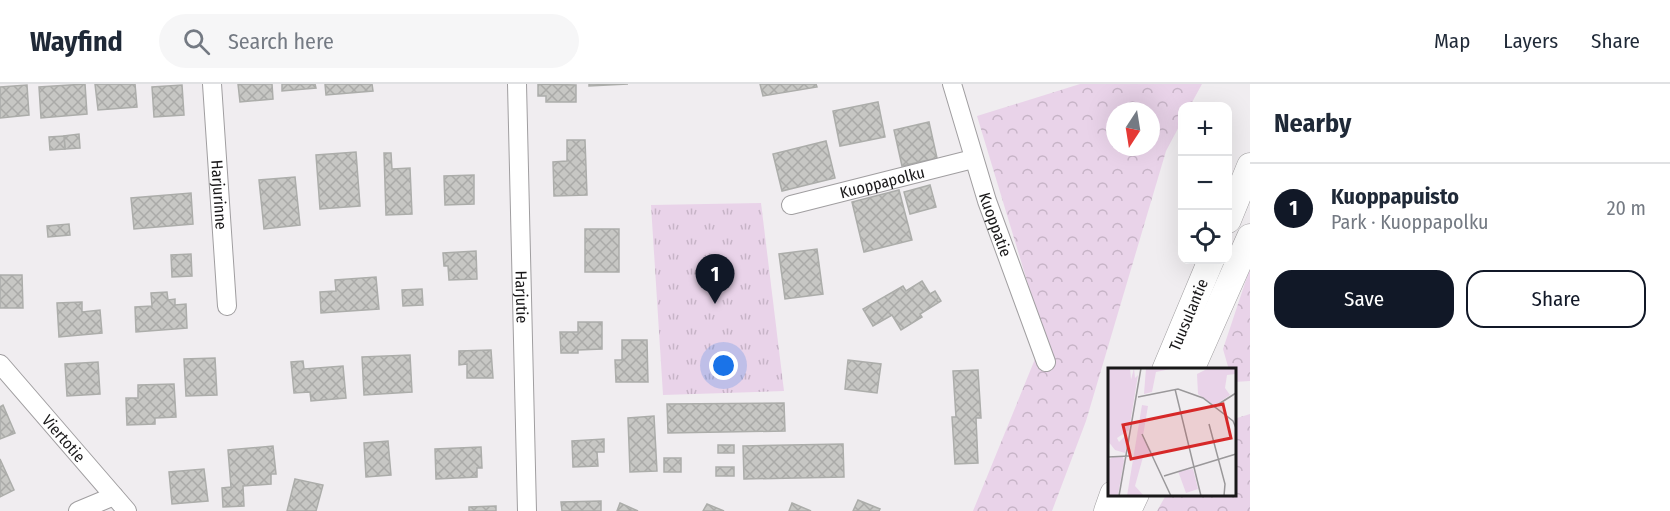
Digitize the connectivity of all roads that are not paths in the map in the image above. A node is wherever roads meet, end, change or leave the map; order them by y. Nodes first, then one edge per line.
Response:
1 (212, 84) edge
2 (517, 84) edge
3 (952, 84) edge
4 (973, 159) junction
5 (1250, 166) edge
6 (791, 205) dead end
7 (1231, 210) edge
8 (1250, 237) edge
9 (1209, 264) edge
10 (227, 306) dead end
11 (1046, 362) dead end
12 (0, 364) edge
13 (1166, 368) edge
14 (1192, 368) edge
15 (114, 496) junction
16 (1113, 496) edge
17 (1136, 496) edge
18 (78, 511) edge
19 (127, 511) edge
20 (527, 511) edge
21 (1107, 511) edge
22 (1128, 511) edge

1 - 10 street, Harjurinne
2 - 20 street, Harjutie
3 - 4 street, Kuoppatie
4 - 6 street, Kuoppapolku
4 - 11 street, Kuoppatie
5 - 7 main road
8 - 14 main road, Tuusulantie
9 - 13 main road, Tuusulantie
12 - 15 street, Viertotie
15 - 18 street
15 - 19 street, Viertotie
16 - 21 main road
17 - 22 main road

